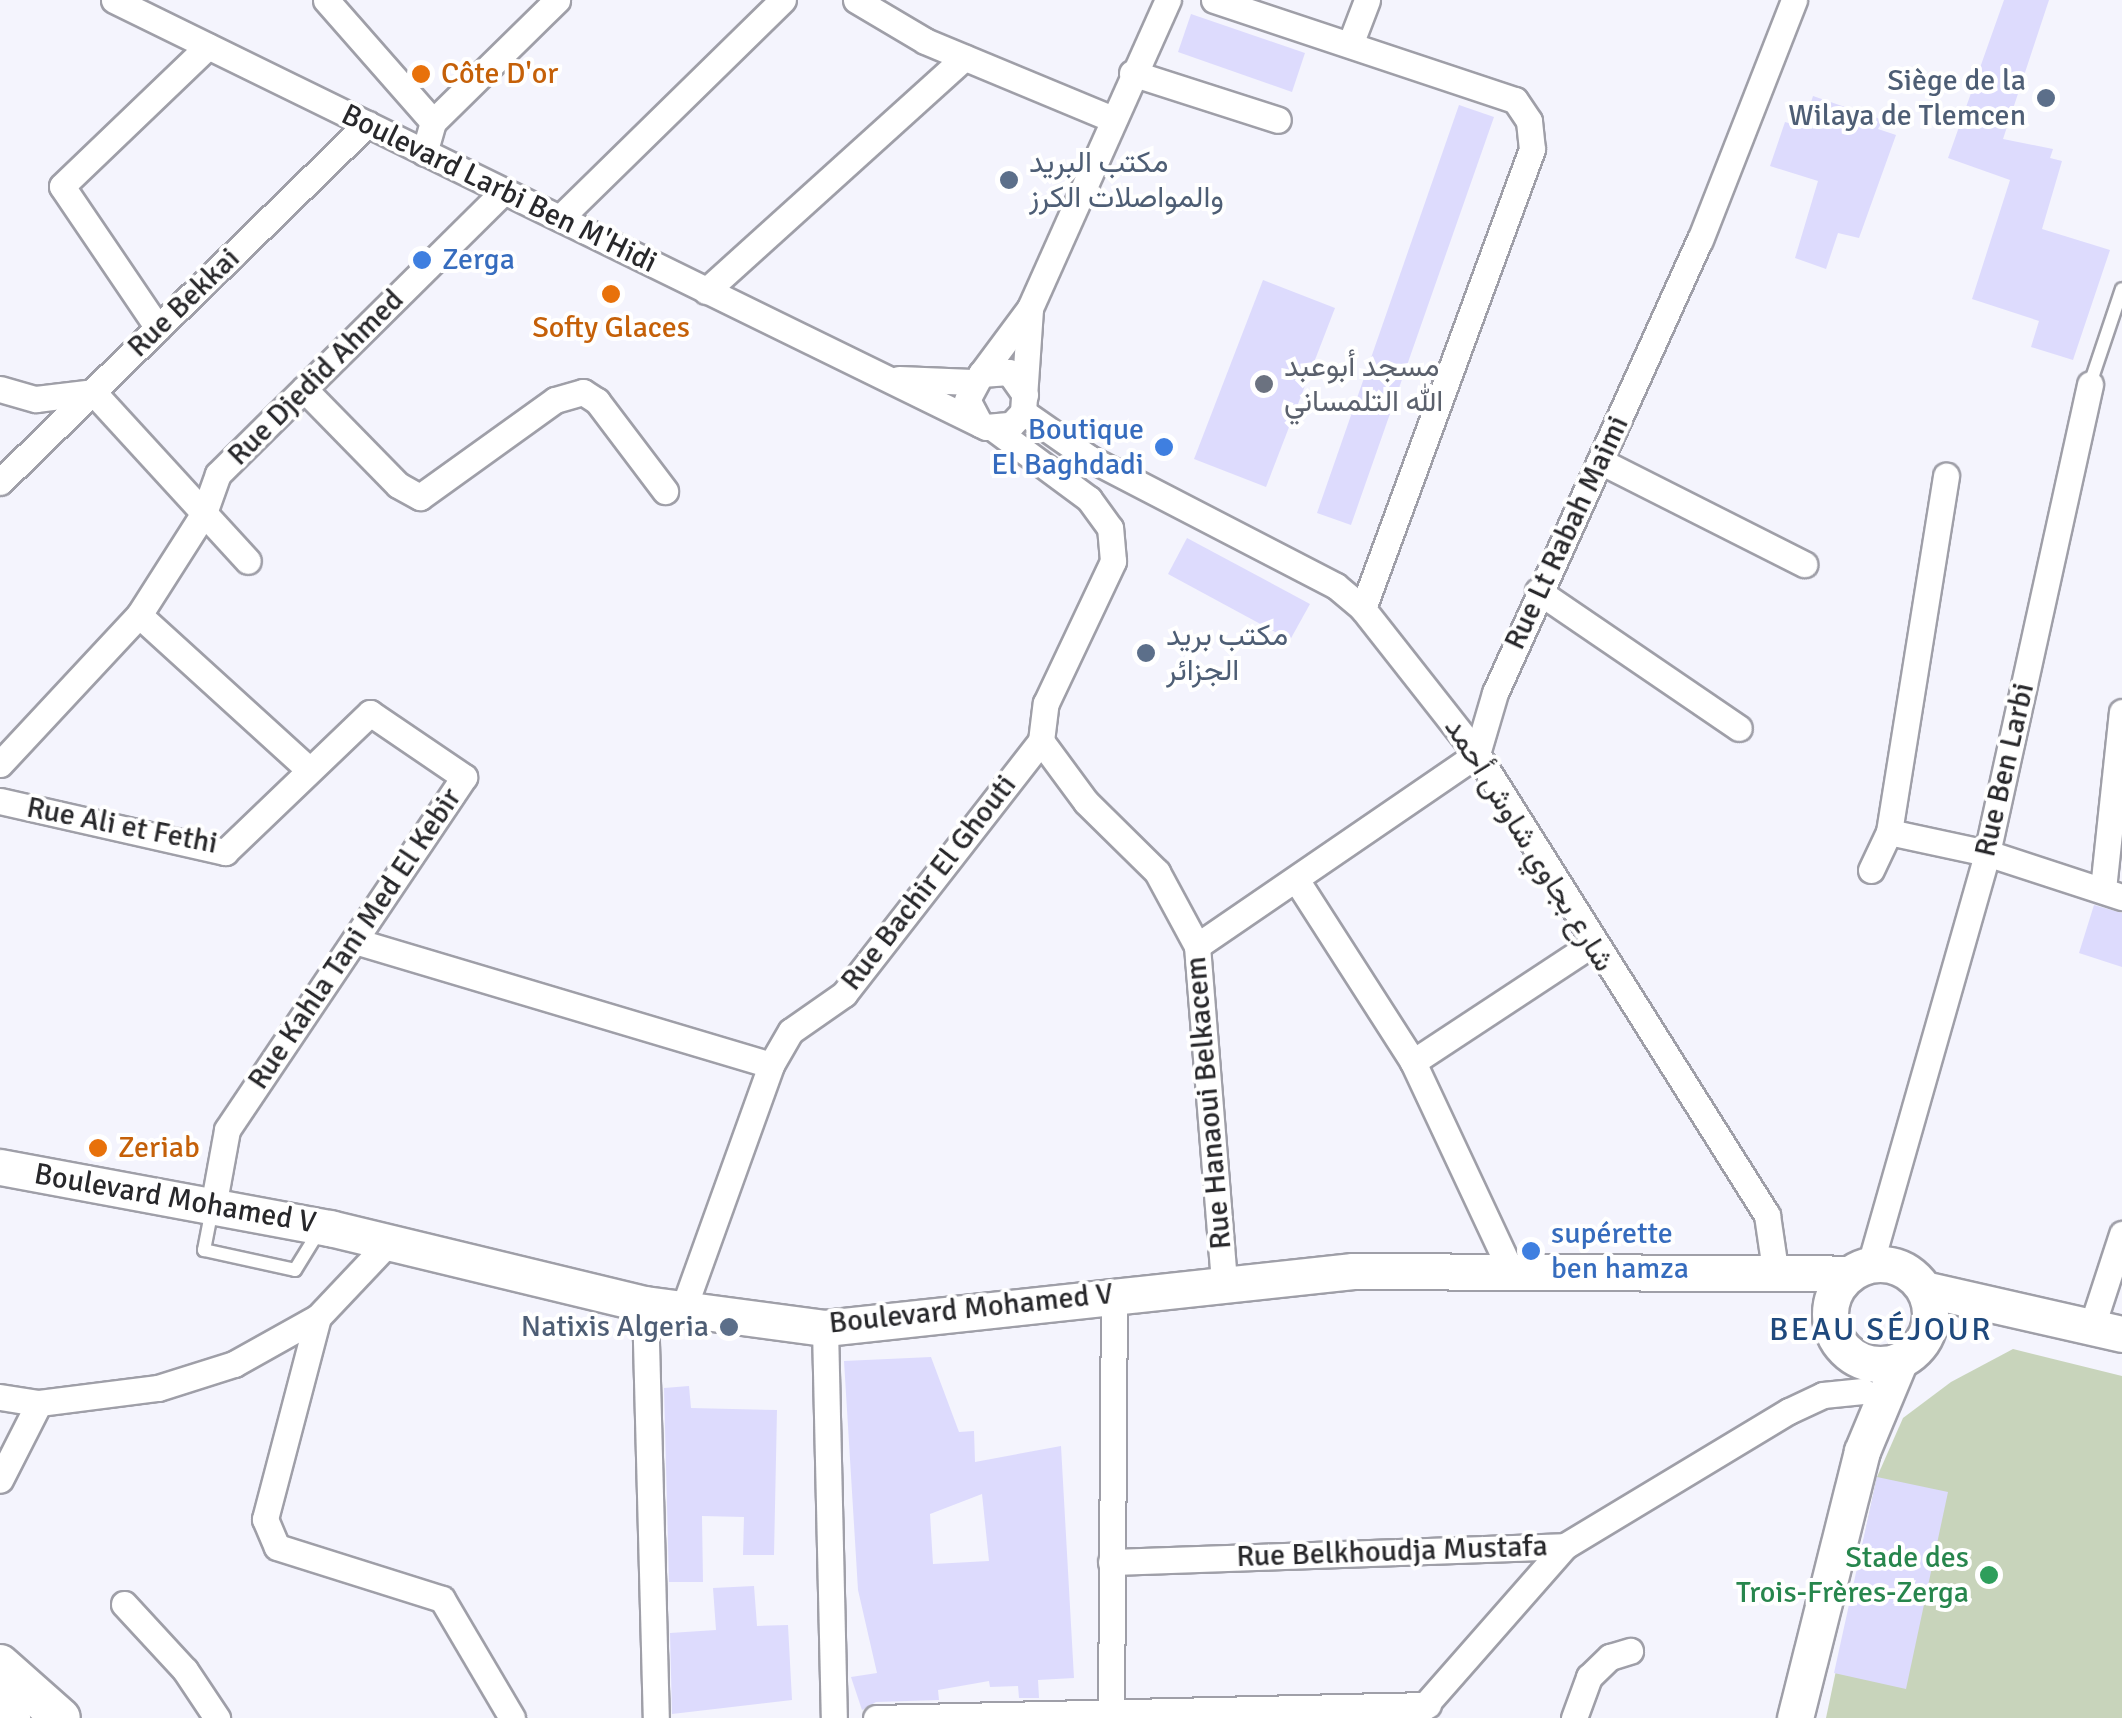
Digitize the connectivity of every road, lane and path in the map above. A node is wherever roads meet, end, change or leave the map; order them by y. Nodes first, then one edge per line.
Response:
1 (114, 0) edge
2 (326, 0) edge
3 (557, 0) edge
4 (783, 0) edge
5 (856, 0) edge
6 (1144, 0) edge
7 (1214, 0) edge
8 (1367, 0) edge
9 (1794, 0) edge
10 (1162, 12) edge
11 (1351, 42) junction
12 (208, 46) junction
13 (964, 58) junction
14 (1132, 73) junction
15 (1110, 118) junction
16 (1278, 120) dead end
17 (433, 122) junction
18 (367, 124) junction
19 (424, 153) junction
20 (503, 192) junction
21 (560, 218) junction
22 (2122, 289) edge
23 (706, 291) junction
24 (1030, 308) junction
25 (158, 328) junction
26 (884, 378) junction
27 (976, 378) junction
28 (2090, 384) joint
29 (0, 389) edge
30 (304, 389) junction
31 (93, 392) junction
32 (1024, 404) junction
33 (987, 426) junction
34 (1600, 461) junction
35 (1946, 476) dead end
36 (0, 482) edge
37 (665, 491) dead end
38 (204, 513) junction
39 (248, 561) dead end
40 (1112, 561) joint
41 (1804, 564) dead end
42 (1538, 591) junction
43 (1363, 609) junction
44 (140, 615) junction
45 (370, 712) joint
46 (2122, 712) edge
47 (1739, 728) dead end
48 (1041, 741) junction
49 (1477, 754) junction
50 (0, 764) edge
51 (307, 768) junction
52 (0, 800) edge
53 (1889, 832) junction
54 (1987, 853) junction
55 (1871, 870) dead end
56 (1297, 881) junction
57 (2112, 893) edge
58 (354, 941) junction
59 (1592, 944) junction
60 (1197, 946) junction
61 (1413, 1062) junction
62 (771, 1065) junction
63 (0, 1167) edge
64 (213, 1207) junction
65 (322, 1226) junction
66 (2122, 1234) edge
67 (388, 1243) junction
68 (1871, 1263) junction
69 (1512, 1272) junction
70 (1776, 1276) junction
71 (1224, 1280) junction
72 (1114, 1292) junction
73 (645, 1304) junction
74 (1927, 1305) junction
75 (684, 1307) junction
76 (1830, 1309) junction
77 (318, 1317) junction
78 (825, 1328) junction
79 (2107, 1330) edge
80 (1900, 1360) junction
81 (1863, 1376) junction
82 (0, 1397) edge
83 (39, 1403) junction
84 (1862, 1451) junction
85 (0, 1480) edge
86 (1565, 1546) junction
87 (1111, 1562) junction
88 (124, 1604) dead end
89 (1630, 1651) dead end
90 (0, 1664) edge
91 (0, 1708) edge
92 (1421, 1712) edge
93 (1110, 1714) edge
94 (12, 1718) edge
95 (61, 1718) edge
96 (217, 1718) edge
97 (512, 1718) edge
98 (656, 1718) edge
99 (834, 1718) edge
100 (876, 1718) edge
101 (1574, 1718) edge
102 (1794, 1718) edge

1 - 12 street, Boulevard Larbi Ben M'Hidi
2 - 17 street
3 - 17 street
4 - 21 street
5 - 13 street
6 - 10 street
7 - 11 street
8 - 11 street
9 - 34 street, Rue Lt Rabah Maimi
10 - 14 street
11 - 43 street
12 - 18 street, Boulevard Larbi Ben M'Hidi
12 - 25 street
13 - 15 street
13 - 23 street
14 - 15 street
14 - 16 street
15 - 24 street
17 - 19 street
18 - 19 street, Boulevard Larbi Ben M'Hidi
18 - 25 street, Rue Bekkai
19 - 20 street, Boulevard Larbi Ben M'Hidi
20 - 21 street, Boulevard Larbi Ben M'Hidi
20 - 30 street, Rue Djedid Ahmed
21 - 23 street, Boulevard Larbi Ben M'Hidi
22 - 28 lane, Rue Ben Larbi
23 - 26 street, Boulevard Larbi Ben M'Hidi
24 - 27 street
24 - 32 street
25 - 31 street, Rue Bekkai
26 - 27 street
26 - 33 street, Boulevard Larbi Ben M'Hidi
27 - 32 street
27 - 33 street
28 - 54 street, Rue Ben Larbi
29 - 31 street
30 - 37 street
30 - 38 street, Rue Djedid Ahmed
31 - 36 street, Rue Bekkai
31 - 38 street
32 - 33 street
32 - 43 street, شارع بجاوي شاوش أحمد
33 - 40 street, Boulevard Larbi Ben M'Hidi
34 - 41 street
34 - 42 street, Rue Lt Rabah Maimi
35 - 53 street
38 - 39 street
38 - 44 street, Rue Djedid Ahmed
40 - 48 street, Rue Bachir El Ghouti
42 - 47 street
42 - 49 street, Rue Lt Rabah Maimi
43 - 49 street, شارع بجاوي شاوش أحمد
44 - 50 street, Rue Djedid Ahmed
44 - 51 street
45 - 51 street, Rue Ali et Fethi
45 - 58 street, Rue Kahla Tani Med El Kebir
46 - 57 street
48 - 60 street, Rue Hanaoui Belkacem
48 - 62 street, Rue Bachir El Ghouti
49 - 56 street
49 - 59 street, شارع بجاوي شاوش أحمد
51 - 52 street, Rue Ali et Fethi
53 - 54 street
53 - 55 street
54 - 57 street
54 - 68 street, Rue Ben Larbi
56 - 60 street
56 - 61 street
58 - 62 street
58 - 64 street, Rue Kahla Tani Med El Kebir
59 - 61 street
59 - 70 street, شارع بجاوي شاوش أحمد
60 - 71 street, Rue Hanaoui Belkacem
61 - 69 street
62 - 75 street, Rue Bachir El Ghouti
63 - 64 main road, Boulevard Mohamed V
64 - 65 main road, Boulevard Mohamed V
64 - 65 lane
65 - 67 main road, Boulevard Mohamed V
66 - 79 street
67 - 73 main road, Boulevard Mohamed V
67 - 77 street
68 - 70 main road, Boulevard Mohamed V
68 - 74 main road
68 - 76 main road
69 - 70 main road, Boulevard Mohamed V
69 - 71 main road, Boulevard Mohamed V
70 - 76 main road
71 - 72 main road, Boulevard Mohamed V
72 - 78 main road, Boulevard Mohamed V
72 - 87 street
73 - 75 main road, Boulevard Mohamed V
73 - 98 street
74 - 79 main road
74 - 80 main road
75 - 78 main road, Boulevard Mohamed V
76 - 81 main road
77 - 83 street
77 - 97 street
78 - 99 street
80 - 81 main road
80 - 84 main road
81 - 84 main road
81 - 86 street
82 - 83 street
83 - 85 street
84 - 102 main road
86 - 87 street, Rue Belkhoudja Mustafa
86 - 92 street, Rue Belkhoudja Mustafa
87 - 93 street
88 - 96 street
89 - 101 street
90 - 95 main road
91 - 94 main road
92 - 93 street
93 - 100 street

